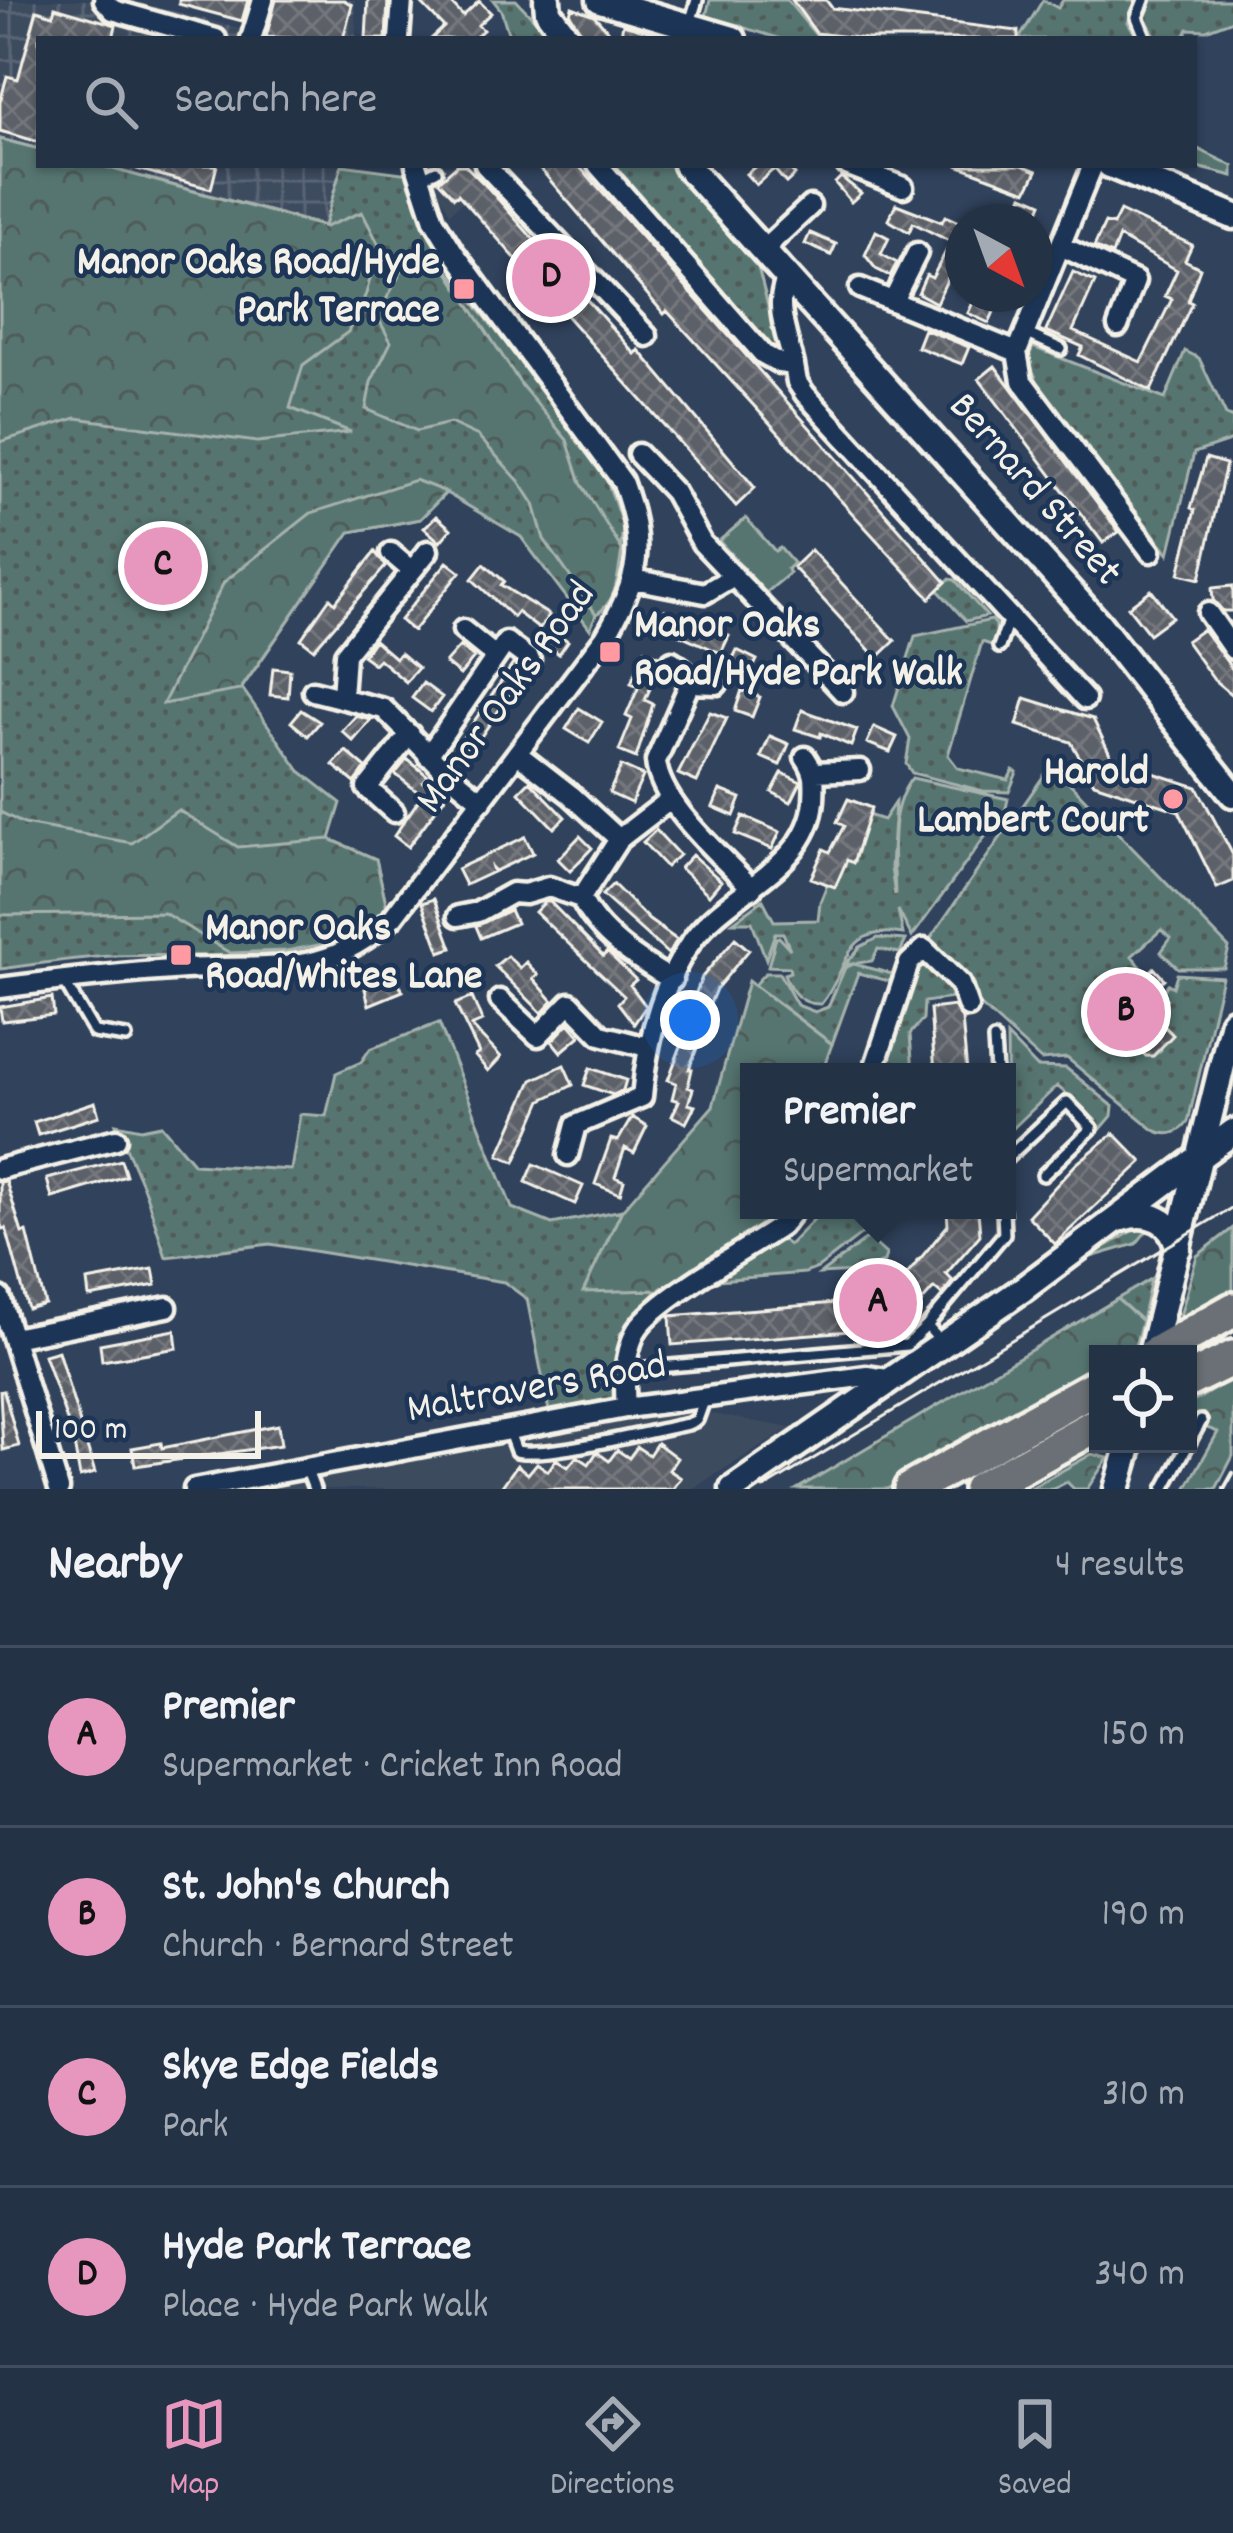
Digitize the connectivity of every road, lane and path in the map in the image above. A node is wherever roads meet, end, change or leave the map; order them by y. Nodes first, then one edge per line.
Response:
1 (166, 0) edge
2 (262, 0) edge
3 (403, 0) edge
4 (529, 0) edge
5 (600, 0) edge
6 (697, 0) edge
7 (1144, 0) edge
8 (105, 3) edge
9 (160, 23) junction
10 (558, 24) edge
11 (689, 26) junction
12 (204, 36) edge
13 (252, 36) edge
14 (399, 36) edge
15 (723, 36) edge
16 (1145, 36) edge
17 (488, 168) edge
18 (601, 168) edge
19 (689, 168) edge
20 (855, 168) edge
21 (1092, 168) edge
22 (1127, 168) edge
23 (424, 172) edge
24 (903, 187) dead end
25 (810, 206) dead end
26 (1233, 216) edge
27 (1060, 246) junction
28 (764, 249) junction
29 (917, 254) dead end
30 (789, 277) junction
31 (860, 288) dead end
32 (894, 299) junction
33 (1118, 326) dead end
34 (1023, 332) junction
35 (647, 336) dead end
36 (1061, 349) dead end
37 (1017, 352) junction
38 (794, 364) junction
39 (638, 454) dead end
40 (428, 551) dead end
41 (1151, 552) dead end
42 (391, 553) dead end
43 (412, 571) junction
44 (734, 576) junction
45 (633, 580) junction
46 (1208, 613) dead end
47 (1010, 616) junction
48 (463, 630) dead end
49 (999, 647) dead end
50 (1233, 649) edge
51 (495, 656) junction
52 (530, 660) dead end
53 (672, 661) dead end
54 (690, 683) junction
55 (717, 684) dead end
56 (313, 691) dead end
57 (843, 692) dead end
58 (342, 697) junction
59 (1085, 699) dead end
60 (410, 734) junction
61 (518, 754) junction
62 (428, 756) junction
63 (860, 770) dead end
64 (1233, 794) edge
65 (671, 799) junction
66 (482, 801) junction
67 (394, 812) dead end
68 (619, 839) junction
69 (752, 890) junction
70 (581, 898) junction
71 (458, 916) dead end
72 (63, 980) junction
73 (672, 980) junction
74 (0, 988) edge
75 (500, 1000) dead end
76 (968, 1007) dead end
77 (1233, 1021) edge
78 (126, 1037) dead end
79 (994, 1040) dead end
80 (647, 1047) junction
81 (876, 1063) edge
82 (995, 1063) edge
83 (1218, 1082) junction
84 (1233, 1119) edge
85 (1233, 1132) edge
86 (116, 1139) dead end
87 (1016, 1150) edge
88 (568, 1155) dead end
89 (1198, 1160) junction
90 (0, 1169) edge
91 (1043, 1175) dead end
92 (1120, 1218) junction
93 (787, 1219) edge
94 (1003, 1219) edge
95 (1178, 1249) junction
96 (0, 1297) edge
97 (167, 1307) dead end
98 (1233, 1310) edge
99 (1233, 1326) edge
100 (1196, 1334) junction
101 (935, 1336) junction
102 (13, 1338) junction
103 (1155, 1343) edge
104 (1233, 1358) edge
105 (625, 1370) junction
106 (1197, 1376) edge
107 (894, 1380) junction
108 (1089, 1389) edge
109 (705, 1397) junction
110 (626, 1408) junction
111 (1201, 1421) dead end
112 (1089, 1429) edge
113 (508, 1430) junction
114 (1128, 1453) edge
115 (306, 1468) junction
116 (253, 1484) edge
117 (59, 1489) edge
118 (194, 1489) edge
119 (314, 1489) edge
120 (733, 1489) edge
121 (910, 1489) edge
122 (980, 1489) edge
123 (1118, 1489) edge
124 (1164, 1489) edge

1 - 9 street
2 - 13 street
3 - 14 street
4 - 10 main road
5 - 11 main road
6 - 11 lane
7 - 16 lane
8 - 9 street
9 - 12 street
11 - 15 main road
17 - 35 street
18 - 38 street
19 - 28 main road, Bernard Street
20 - 24 street
21 - 27 street
22 - 26 main road
23 - 45 street, Manor Oaks Road
25 - 28 street
27 - 33 street
27 - 34 street
28 - 30 main road, Bernard Street
29 - 32 street
30 - 38 street
30 - 64 main road, Bernard Street
31 - 32 street
32 - 37 street
34 - 36 lane
34 - 37 street
37 - 41 street
38 - 47 street
39 - 44 street
40 - 43 street
42 - 43 street
43 - 58 street
44 - 45 street
44 - 57 street
45 - 61 street, Manor Oaks Road
46 - 50 street
47 - 49 lane
47 - 59 street
48 - 51 street
51 - 52 street
51 - 62 street
53 - 54 street
54 - 55 street
54 - 65 street
56 - 58 street
58 - 60 street
60 - 62 street
60 - 67 street
61 - 66 street, Manor Oaks Road
61 - 68 street
62 - 66 street
63 - 69 street
65 - 68 street
65 - 69 street
66 - 72 street, Manor Oaks Road
68 - 70 street
69 - 73 street
70 - 71 street
70 - 73 street
72 - 74 street, Manor Oaks Road
72 - 78 lane
73 - 80 street
75 - 80 street
76 - 81 street
77 - 83 main road
79 - 82 lane
80 - 88 street
83 - 84 main road
83 - 89 main road
85 - 89 main road
86 - 90 street
87 - 91 lane
89 - 92 main road
89 - 95 main road
92 - 95 main road
92 - 101 main road
93 - 105 street
94 - 101 lane
95 - 103 main road
96 - 102 street
97 - 102 street
98 - 100 highway
99 - 100 highway
100 - 103 highway
101 - 105 lane
101 - 107 main road
102 - 117 street
104 - 106 highway
105 - 110 street
107 - 109 street, Maltravers Road
107 - 120 main road
108 - 121 highway
109 - 110 street, Maltravers Road
109 - 113 lane
110 - 113 street, Maltravers Road
111 - 124 lane
112 - 122 highway
113 - 115 street, Maltravers Road
114 - 123 main road
115 - 116 street, Maltravers Road
115 - 119 lane
116 - 118 street, Maltravers Road

